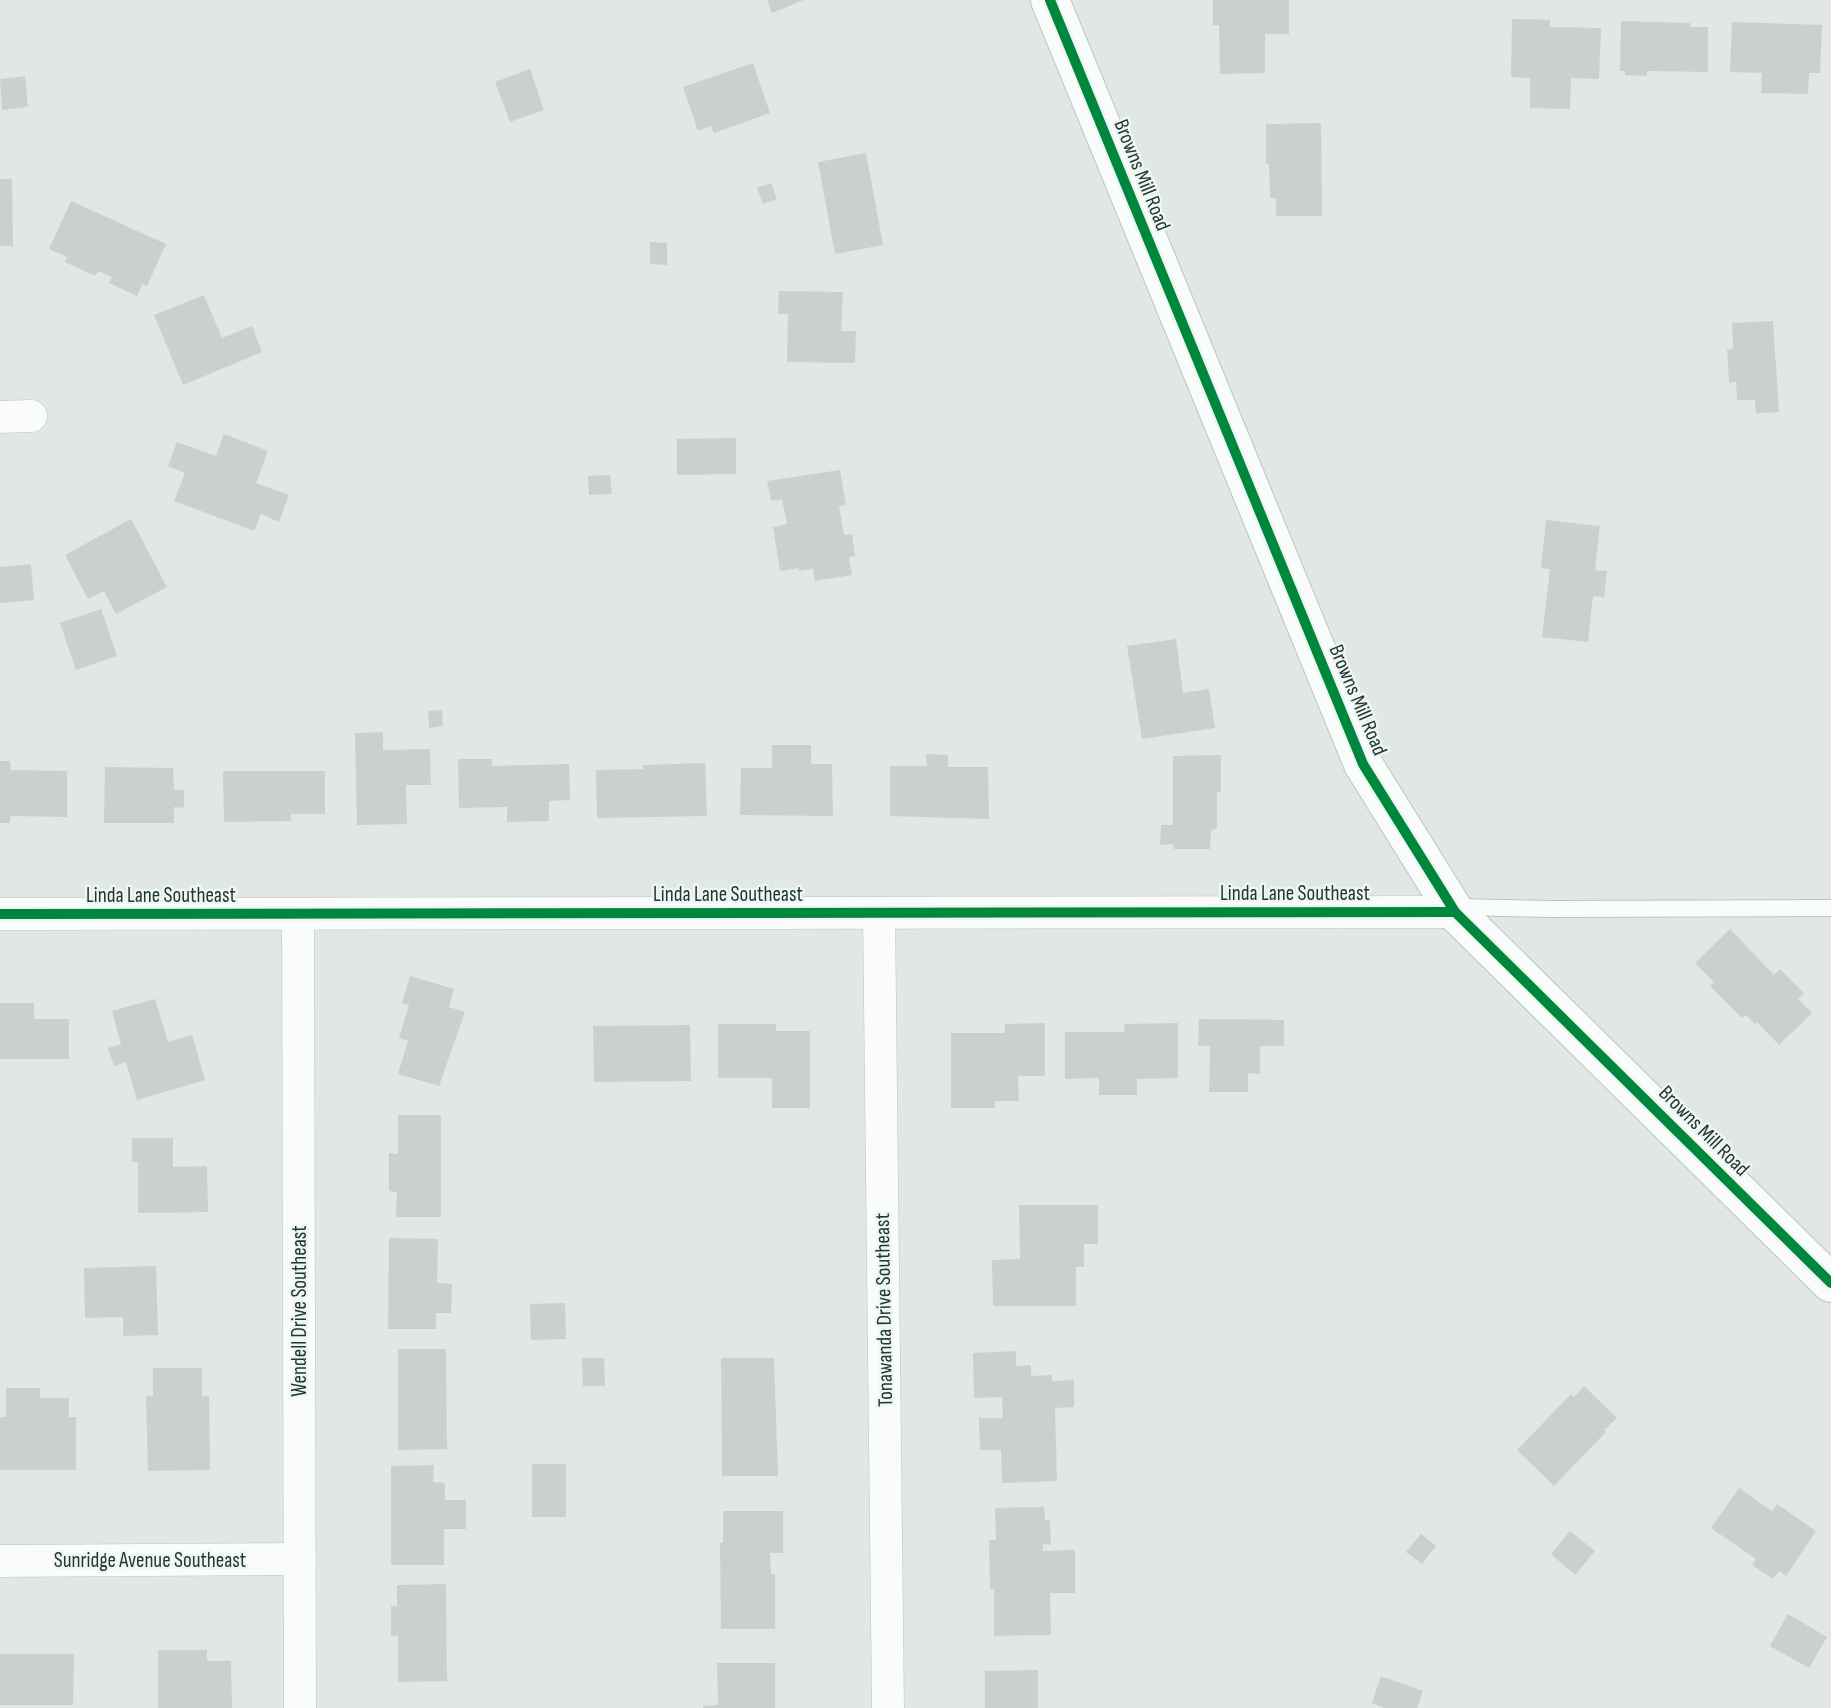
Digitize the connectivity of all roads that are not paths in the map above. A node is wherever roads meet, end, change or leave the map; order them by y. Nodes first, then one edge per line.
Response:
1 (1050, 0) edge
2 (31, 416) dead end
3 (0, 417) edge
4 (1831, 908) edge
5 (1454, 909) junction
6 (879, 913) junction
7 (0, 914) edge
8 (298, 914) junction
9 (1831, 1283) edge
10 (300, 1559) junction
11 (0, 1561) edge
12 (300, 1708) edge
13 (888, 1708) edge

1 - 5 street, Browns Mill Road
2 - 3 street
4 - 5 lane
5 - 6 street, Linda Lane Southeast
5 - 9 street, Browns Mill Road
6 - 8 street, Linda Lane Southeast
6 - 13 street, Tonawanda Drive Southeast
7 - 8 street, Linda Lane Southeast
8 - 10 street, Wendell Drive Southeast
10 - 11 street, Sunridge Avenue Southeast
10 - 12 street, Wendell Drive Southeast

